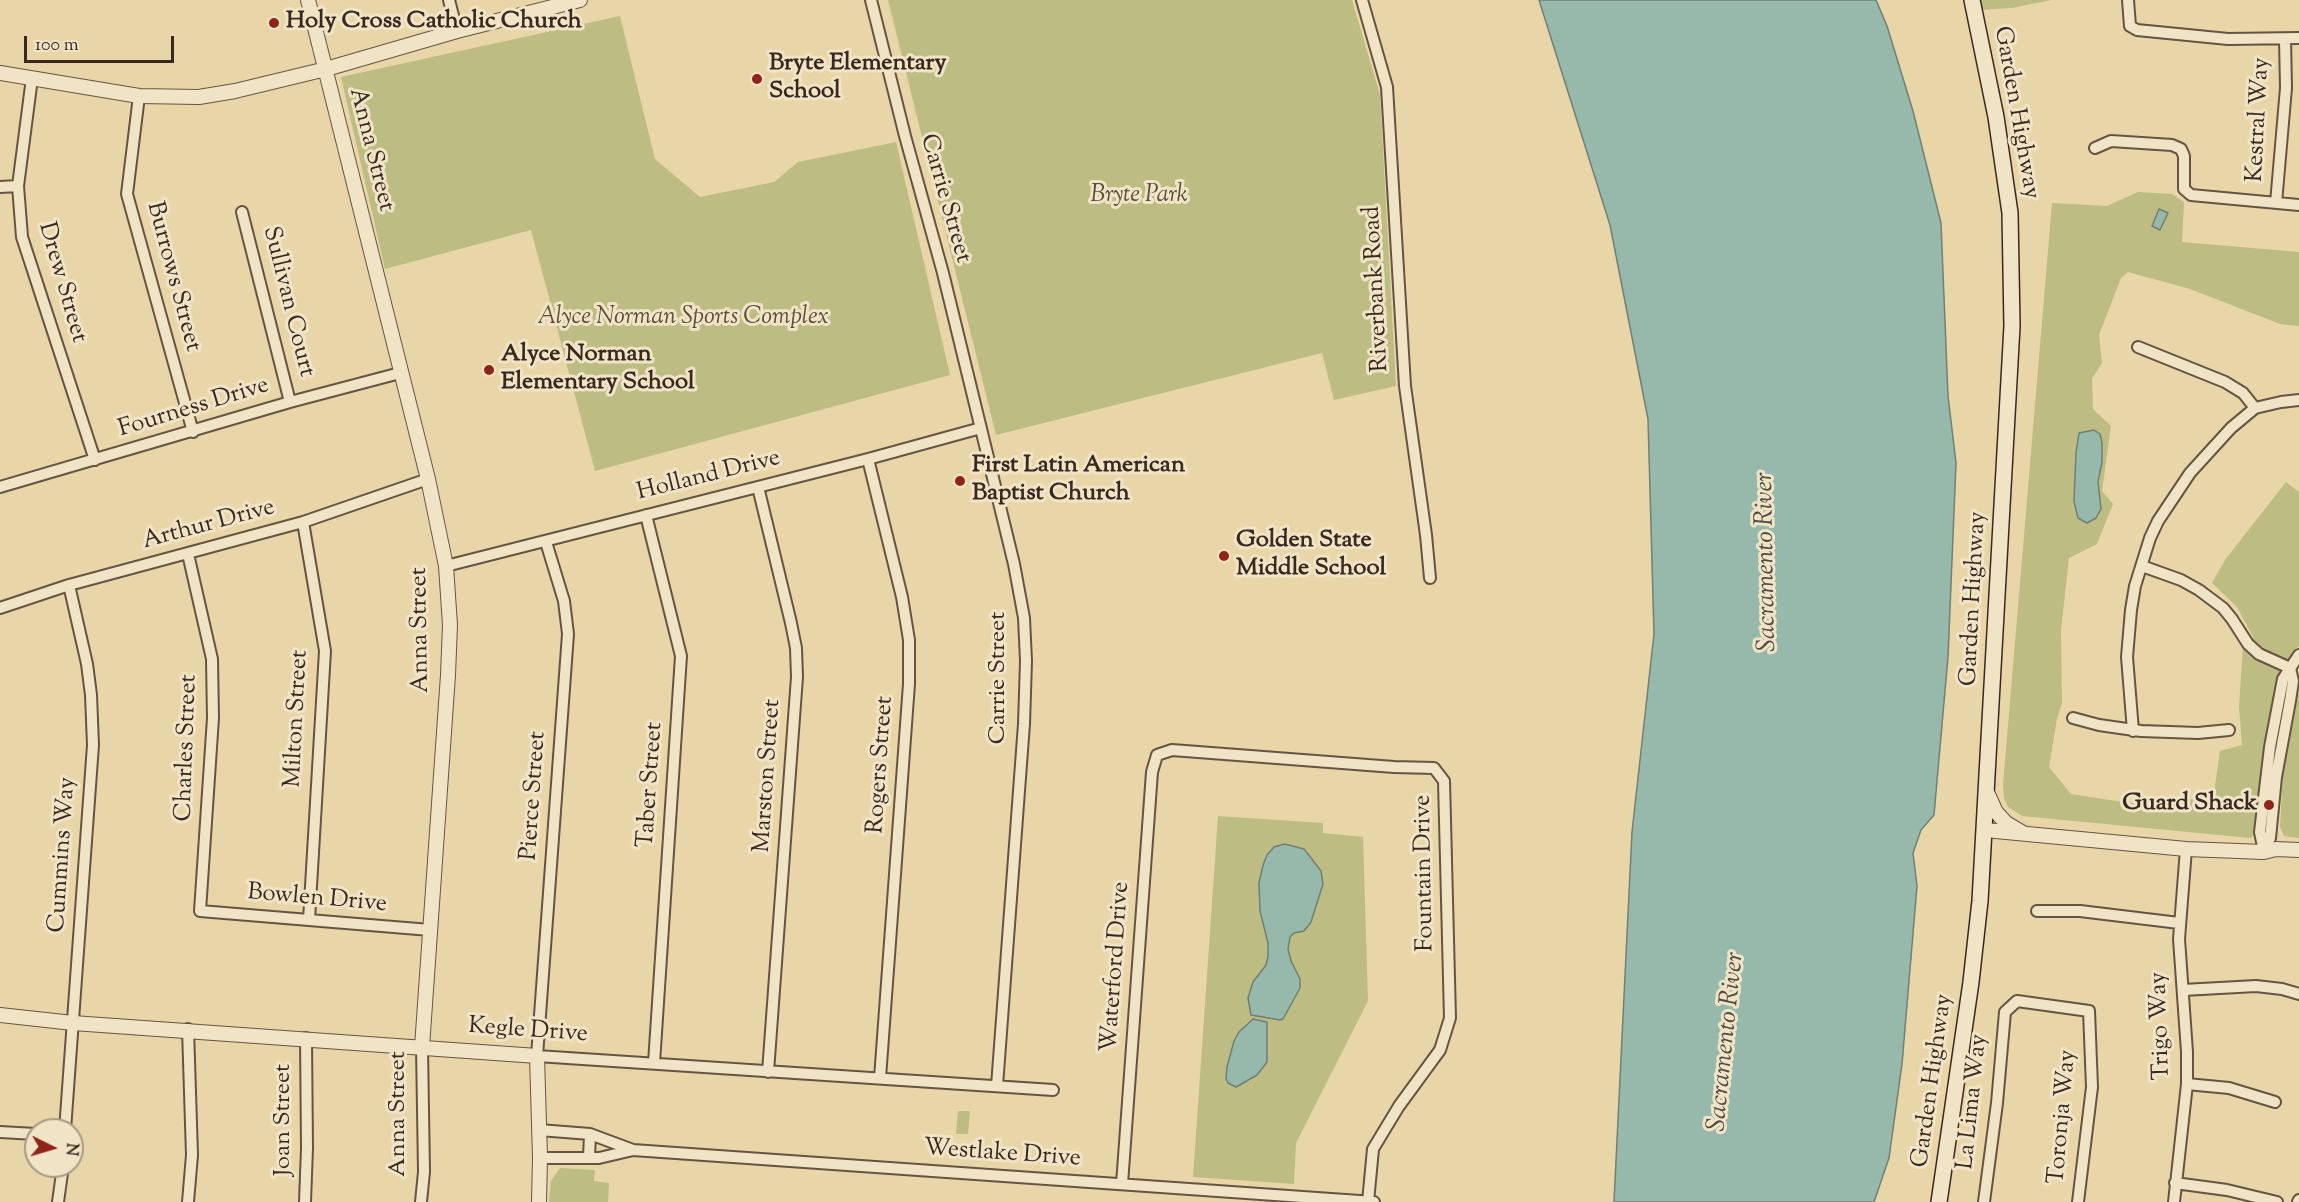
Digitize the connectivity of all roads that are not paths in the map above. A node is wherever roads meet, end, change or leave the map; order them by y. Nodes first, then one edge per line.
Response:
1 (308, 0) edge
2 (449, 0) edge
3 (580, 0) edge
4 (871, 0) edge
5 (1362, 0) edge
6 (1972, 0) edge
7 (2128, 0) edge
8 (457, 31) junction
9 (2299, 38) edge
10 (2285, 39) junction
11 (326, 69) junction
12 (0, 73) edge
13 (32, 78) junction
14 (139, 96) junction
15 (2096, 148) dead end
16 (0, 186) edge
17 (18, 186) junction
18 (2276, 203) junction
19 (2299, 205) edge
20 (242, 212) dead end
21 (2138, 347) dead end
22 (400, 373) junction
23 (2299, 400) edge
24 (290, 402) junction
25 (2255, 408) junction
26 (981, 428) junction
27 (193, 432) junction
28 (868, 459) junction
29 (94, 460) junction
30 (428, 479) junction
31 (0, 487) edge
32 (758, 487) junction
33 (646, 514) junction
34 (303, 522) junction
35 (546, 542) junction
36 (188, 554) junction
37 (446, 566) junction
38 (2142, 566) junction
39 (1430, 578) dead end
40 (69, 585) junction
41 (0, 608) edge
42 (2299, 655) edge
43 (2290, 668) junction
44 (2073, 718) dead end
45 (2229, 730) dead end
46 (2133, 731) junction
47 (1157, 755) joint
48 (1987, 792) junction
49 (1984, 830) junction
50 (2027, 835) junction
51 (2186, 849) junction
52 (2299, 850) edge
53 (2264, 852) junction
54 (2299, 859) edge
55 (200, 911) joint
56 (2037, 911) dead end
57 (309, 920) junction
58 (2179, 923) junction
59 (430, 930) junction
60 (2183, 990) junction
61 (2299, 994) edge
62 (2009, 1007) joint
63 (0, 1016) edge
64 (73, 1023) junction
65 (188, 1029) junction
66 (306, 1038) junction
67 (422, 1047) junction
68 (537, 1056) junction
69 (654, 1063) junction
70 (768, 1072) junction
71 (880, 1078) junction
72 (2187, 1084) junction
73 (998, 1086) junction
74 (1053, 1090) dead end
75 (2275, 1102) dead end
76 (66, 1118) edge
77 (539, 1130) junction
78 (0, 1132) edge
79 (24, 1133) edge
80 (590, 1134) junction
81 (633, 1150) junction
82 (540, 1158) junction
83 (589, 1158) junction
84 (61, 1178) edge
85 (2175, 1183) junction
86 (1122, 1184) junction
87 (58, 1202) edge
88 (188, 1202) edge
89 (305, 1202) edge
90 (421, 1202) edge
91 (539, 1202) edge
92 (1368, 1202) edge
93 (1376, 1202) edge
94 (1939, 1202) edge
95 (1984, 1202) edge
96 (2078, 1202) edge
97 (2174, 1202) edge
98 (2277, 1202) edge

1 - 11 street, Anna Street
2 - 8 street
3 - 8 street
4 - 26 street, Carrie Street
5 - 39 street, Riverbank Road
6 - 48 main road, Garden Highway
7 - 10 street
8 - 11 street
9 - 10 street
10 - 18 street, Kestral Way
11 - 14 street
11 - 22 street, Anna Street
12 - 13 street
13 - 14 street
13 - 17 street, Drew Street
14 - 27 street, Burrows Street
15 - 18 street
16 - 17 street
17 - 29 street, Drew Street
18 - 19 street
20 - 24 street, Sullivan Court
21 - 25 street
22 - 24 street, Fourness Drive
22 - 30 street, Anna Street
23 - 25 street
24 - 27 street, Fourness Drive
25 - 38 street
26 - 28 street, Holland Drive
26 - 73 street, Carrie Street
27 - 29 street, Fourness Drive
28 - 32 street, Holland Drive
28 - 71 street, Rogers Street
29 - 31 street, Fourness Drive
30 - 34 street, Arthur Drive
30 - 37 street, Anna Street
32 - 33 street, Holland Drive
32 - 70 street, Marston Street
33 - 35 street, Holland Drive
33 - 69 street, Taber Street
34 - 36 street, Arthur Drive
34 - 57 street, Milton Street
35 - 37 street, Holland Drive
35 - 68 street, Pierce Street
36 - 40 street, Arthur Drive
36 - 55 street, Charles Street
37 - 59 street, Anna Street
38 - 43 street
38 - 46 street
40 - 41 street, Arthur Drive
40 - 64 street, Cummins Way
42 - 43 street
43 - 53 street
44 - 46 street
45 - 46 street
47 - 86 street, Waterford Drive
47 - 92 street, Fountain Drive
48 - 49 main road, Garden Highway
48 - 50 street
49 - 50 street
49 - 94 main road, Garden Highway
50 - 51 street
51 - 53 street
51 - 58 street, Trigo Way
52 - 53 street
53 - 54 street
55 - 57 street, Bowlen Drive
56 - 58 street
57 - 59 street, Bowlen Drive
58 - 60 street, Trigo Way
59 - 67 street, Anna Street
60 - 61 street
60 - 72 street, Trigo Way
62 - 95 street, La Lima Way
62 - 96 street, Toronja Way
63 - 64 street, Kegle Drive
64 - 65 street, Kegle Drive
64 - 76 street, Cummins Way
65 - 66 street, Kegle Drive
65 - 88 street
66 - 67 street, Kegle Drive
66 - 89 street, Joan Street
67 - 68 street, Kegle Drive
67 - 90 street, Anna Street
68 - 69 street, Kegle Drive
68 - 77 street
69 - 70 street, Kegle Drive
70 - 71 street, Kegle Drive
71 - 73 street, Kegle Drive
72 - 75 street
72 - 85 street, Trigo Way
73 - 74 street, Kegle Drive
77 - 80 street, Westlake Drive
77 - 82 street
78 - 79 street
80 - 81 street, Westlake Drive
80 - 83 street
81 - 83 street, Westlake Drive
81 - 86 street, Westlake Drive
82 - 83 street, Westlake Drive
82 - 91 street
84 - 87 street
85 - 97 street, Trigo Way
85 - 98 street
86 - 92 street, Westlake Drive
92 - 93 street, Westlake Drive

